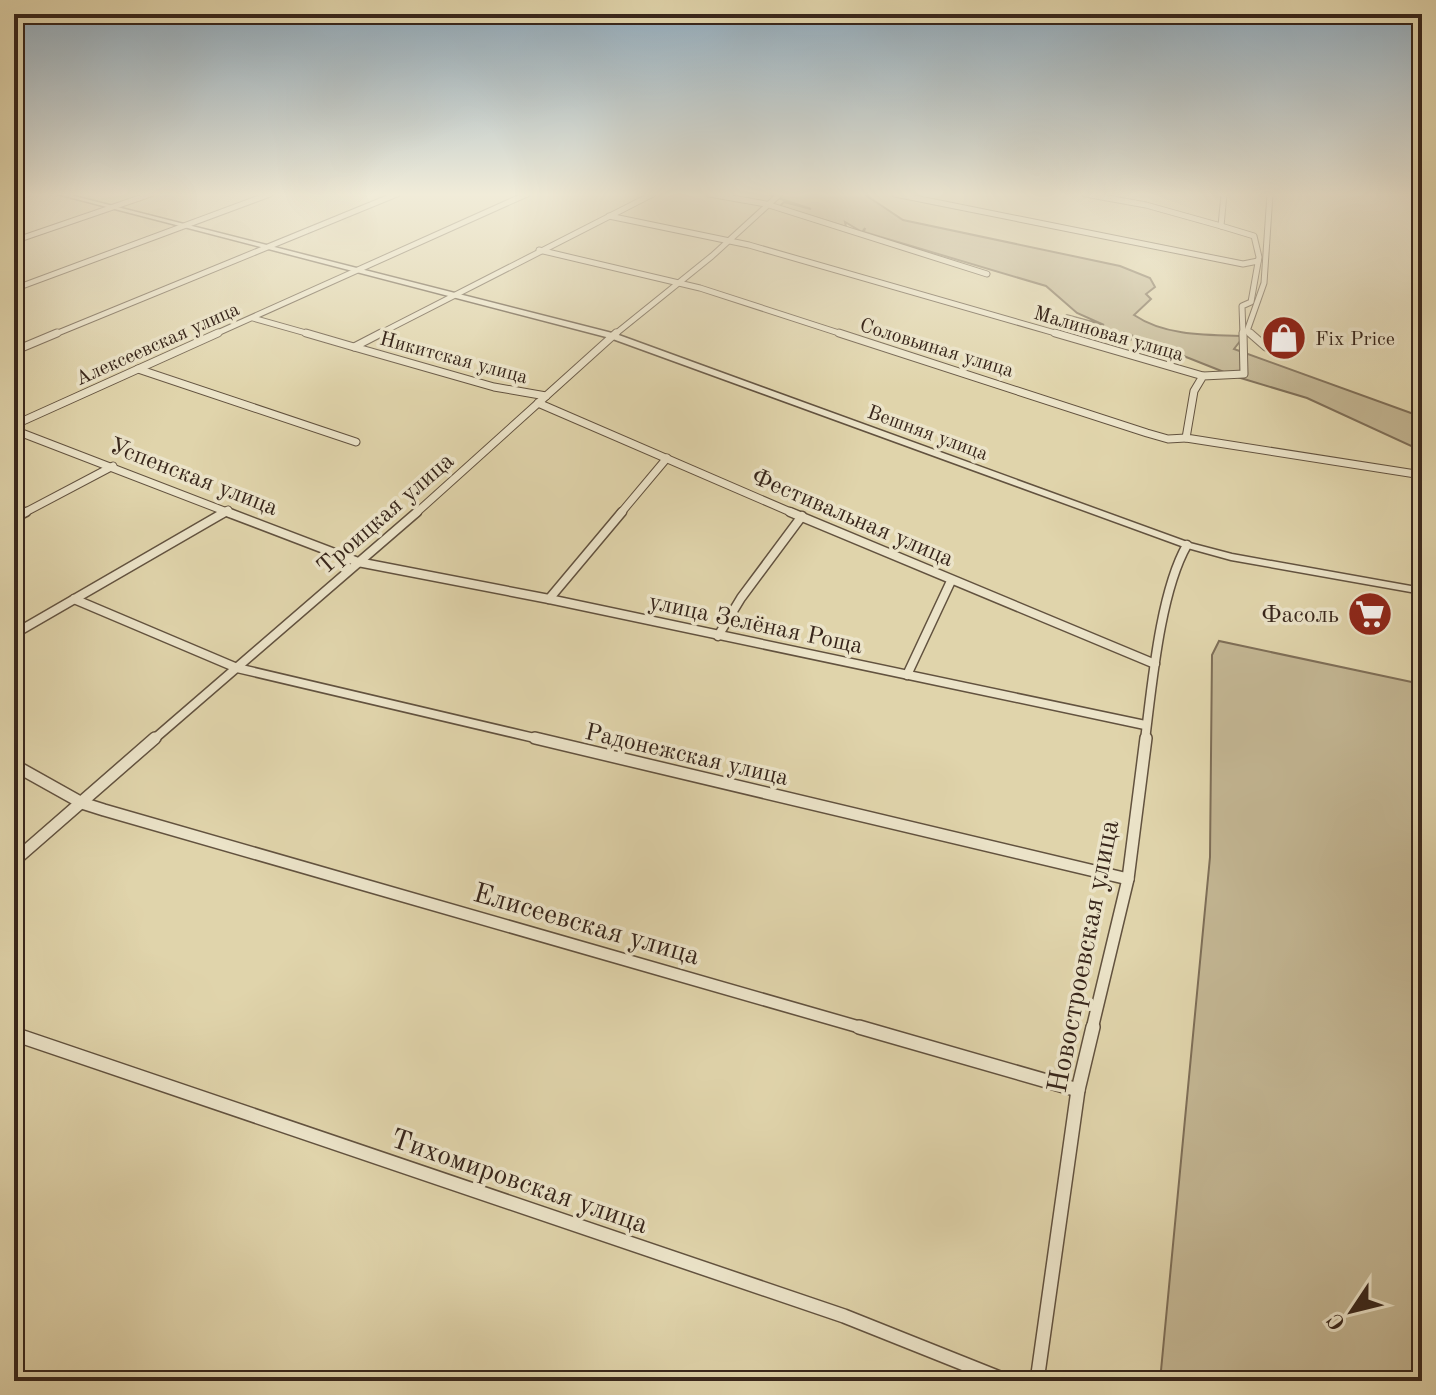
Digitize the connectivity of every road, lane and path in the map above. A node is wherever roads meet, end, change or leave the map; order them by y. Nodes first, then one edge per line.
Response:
1 (95, 259) edge
2 (238, 259) edge
3 (315, 259) edge
4 (381, 259) edge
5 (521, 259) edge
6 (579, 259) edge
7 (707, 259) edge
8 (793, 259) edge
9 (940, 259) edge
10 (1219, 259) edge
11 (1266, 259) edge
12 (1258, 261) joint
13 (357, 270) junction
14 (987, 274) dead end
15 (679, 282) junction
16 (14, 289) edge
17 (453, 294) junction
18 (253, 318) junction
19 (613, 336) junction
20 (354, 347) junction
21 (1266, 347) dead end
22 (14, 351) edge
23 (138, 369) junction
24 (1203, 376) junction
25 (546, 396) junction
26 (538, 403) junction
27 (14, 427) edge
28 (1186, 438) junction
29 (356, 442) dead end
30 (667, 458) junction
31 (113, 466) junction
32 (1422, 475) edge
33 (228, 510) junction
34 (802, 516) junction
35 (14, 518) edge
36 (1187, 545) junction
37 (358, 562) junction
38 (951, 581) junction
39 (1422, 591) edge
40 (74, 599) junction
41 (549, 599) junction
42 (14, 634) edge
43 (718, 636) junction
44 (1155, 664) junction
45 (237, 668) junction
46 (907, 675) junction
47 (1145, 725) junction
48 (14, 765) edge
49 (82, 803) junction
50 (14, 861) edge
51 (1128, 879) junction
52 (14, 1034) edge
53 (1078, 1090) junction
54 (1007, 1381) edge
55 (1037, 1381) edge

1 - 16 street
2 - 22 street
3 - 13 street, Вешняя улица
4 - 13 street, Алексеевская улица
5 - 17 street, Никитская улица
6 - 15 street, Соловьиная улица
7 - 15 street, Троицкая улица
8 - 24 street, Малиновая улица
9 - 14 street
10 - 12 street
11 - 21 street
12 - 24 street
13 - 17 street, Вешняя улица
13 - 18 street, Алексеевская улица
15 - 19 street, Троицкая улица
15 - 28 street, Соловьиная улица
17 - 19 street, Вешняя улица
17 - 20 street, Никитская улица
18 - 20 street
18 - 23 street, Алексеевская улица
19 - 25 street, Троицкая улица
19 - 36 street, Вешняя улица
20 - 25 street, Никитская улица
23 - 27 street, Алексеевская улица
23 - 29 street
24 - 28 street
25 - 26 street, Троицкая улица
26 - 30 street, Фестивальная улица
26 - 37 street, Троицкая улица
27 - 31 street, Успенская улица
28 - 32 street
30 - 34 street, Фестивальная улица
30 - 41 street
31 - 33 street, Успенская улица
31 - 35 street
33 - 37 street, Успенская улица
33 - 40 street
34 - 38 street, Фестивальная улица
34 - 43 street
36 - 39 street, Вешняя улица
36 - 44 street, Новостроевская улица
37 - 41 street, улица Зелёная Роща
37 - 45 street, Троицкая улица
38 - 44 street, Фестивальная улица
38 - 46 street
40 - 42 street
40 - 45 street, Радонежская улица
41 - 43 street, улица Зелёная Роща
43 - 46 street, улица Зелёная Роща
44 - 47 street, Новостроевская улица
45 - 49 street, Троицкая улица
45 - 51 street, Радонежская улица
46 - 47 street, улица Зелёная Роща
47 - 51 street, Новостроевская улица
48 - 49 street, Елисеевская улица
49 - 50 street, Троицкая улица
49 - 53 street, Елисеевская улица
51 - 53 street, Новостроевская улица
52 - 54 street, Тихомировская улица
53 - 55 street, Новостроевская улица

